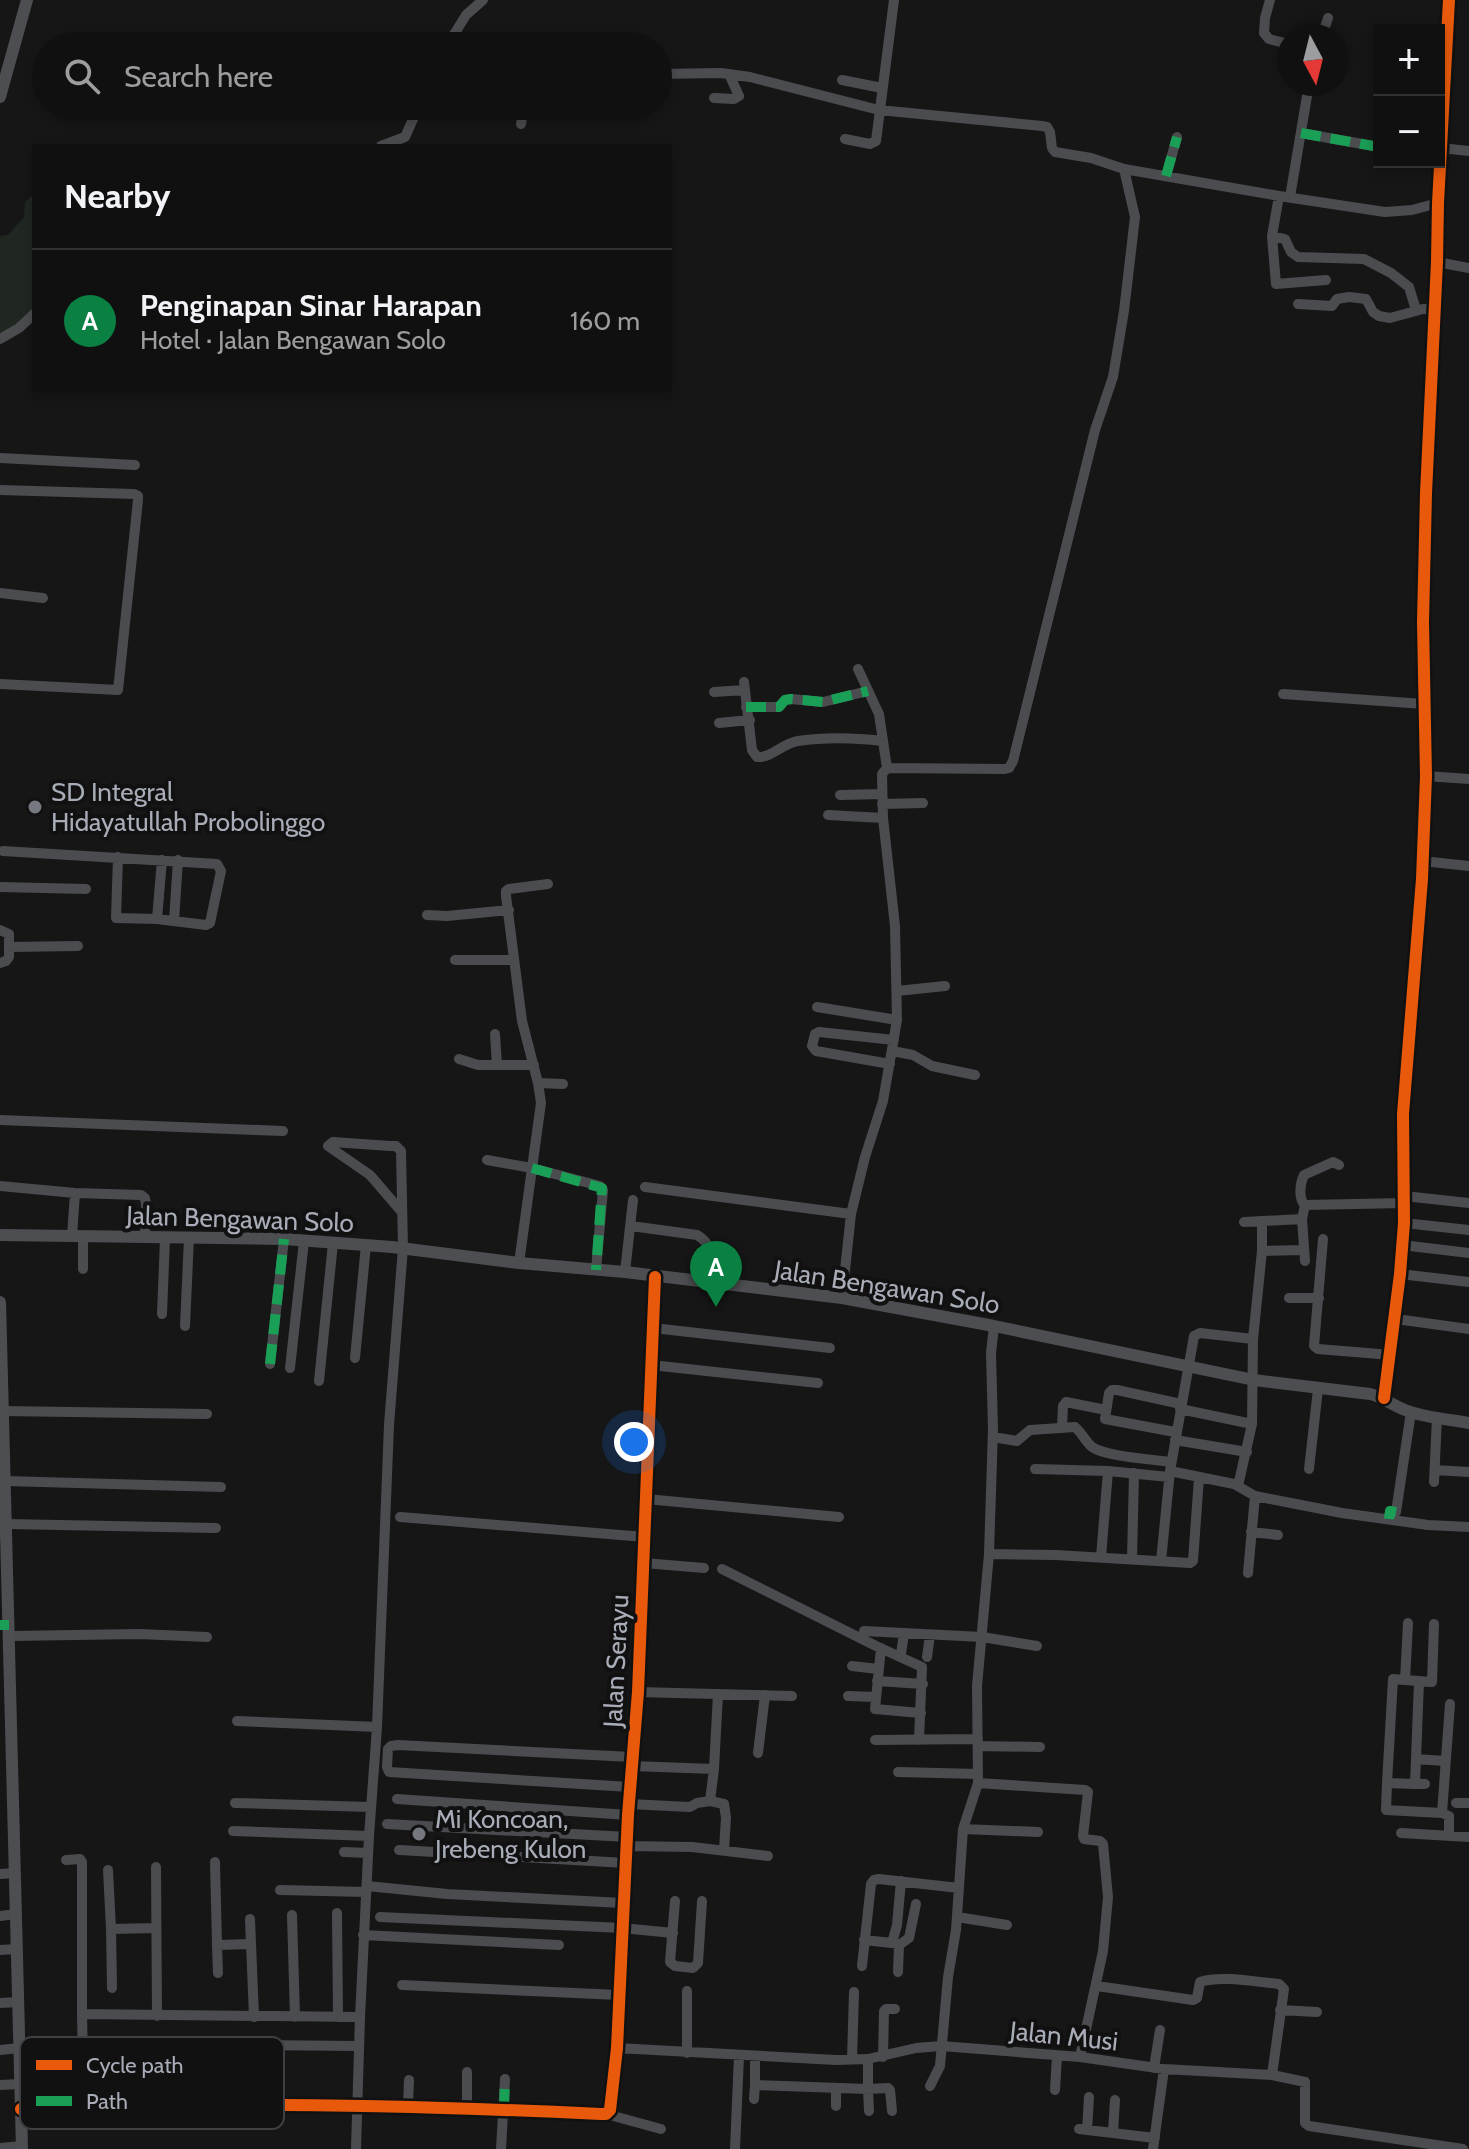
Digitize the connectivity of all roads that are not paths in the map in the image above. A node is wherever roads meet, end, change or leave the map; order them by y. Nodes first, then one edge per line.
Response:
1 (27, 0) edge
2 (483, 0) edge
3 (894, 0) edge
4 (1270, 0) edge
5 (1449, 0) edge
6 (1328, 18) dead end
7 (1326, 24) edge
8 (455, 32) edge
9 (1445, 35) edge
10 (1277, 41) edge
11 (672, 74) edge
12 (729, 74) junction
13 (842, 80) dead end
14 (882, 88) junction
15 (1307, 96) edge
16 (0, 97) edge
17 (714, 98) dead end
18 (879, 110) junction
19 (413, 120) edge
20 (522, 120) edge
21 (521, 124) dead end
22 (1301, 133) junction
23 (1177, 137) dead end
24 (845, 139) dead end
25 (1445, 143) edge
26 (386, 144) edge
27 (1373, 146) edge
28 (1469, 151) edge
29 (1439, 168) edge
30 (1124, 169) junction
31 (1166, 176) junction
32 (1284, 197) junction
33 (1438, 203) junction
34 (1272, 236) junction
35 (1437, 262) junction
36 (1469, 268) edge
37 (1326, 280) dead end
38 (1298, 304) dead end
39 (1435, 309) junction
40 (1416, 310) junction
41 (32, 316) edge
42 (0, 339) edge
43 (0, 458) edge
44 (135, 465) dead end
45 (0, 490) edge
46 (0, 593) edge
47 (43, 598) dead end
48 (858, 669) dead end
49 (0, 684) edge
50 (868, 691) junction
51 (714, 692) dead end
52 (1283, 694) dead end
53 (1424, 704) junction
54 (746, 707) junction
55 (750, 720) junction
56 (719, 723) dead end
57 (883, 741) junction
58 (887, 768) junction
59 (1426, 776) junction
60 (1469, 779) edge
61 (840, 795) dead end
62 (882, 799) junction
63 (923, 803) dead end
64 (828, 815) dead end
65 (883, 818) junction
66 (1, 850) edge
67 (118, 857) junction
68 (162, 860) junction
69 (178, 860) junction
70 (1422, 861) junction
71 (1469, 866) edge
72 (548, 884) dead end
73 (0, 887) edge
74 (86, 889) dead end
75 (509, 910) junction
76 (427, 915) dead end
77 (157, 919) junction
78 (174, 921) junction
79 (0, 930) edge
80 (78, 946) dead end
81 (9, 947) junction
82 (455, 960) dead end
83 (513, 960) junction
84 (0, 963) edge
85 (945, 986) dead end
86 (897, 991) junction
87 (817, 1007) dead end
88 (897, 1020) junction
89 (495, 1034) dead end
90 (893, 1046) junction
91 (459, 1059) dead end
92 (890, 1064) junction
93 (497, 1065) junction
94 (534, 1065) junction
95 (975, 1075) dead end
96 (538, 1083) junction
97 (563, 1084) dead end
98 (0, 1120) edge
99 (283, 1131) dead end
100 (487, 1160) dead end
101 (1339, 1165) dead end
102 (532, 1168) junction
103 (0, 1186) edge
104 (645, 1187) dead end
105 (75, 1193) junction
106 (633, 1200) dead end
107 (1404, 1200) junction
108 (1469, 1203) edge
109 (1305, 1205) junction
110 (401, 1211) junction
111 (851, 1214) junction
112 (1302, 1219) junction
113 (1262, 1221) junction
114 (1244, 1222) dead end
115 (1404, 1223) junction
116 (631, 1226) junction
117 (1469, 1230) edge
118 (0, 1235) edge
119 (77, 1237) junction
120 (145, 1238) junction
121 (165, 1238) junction
122 (189, 1238) junction
123 (284, 1239) junction
124 (1323, 1239) dead end
125 (304, 1241) junction
126 (333, 1243) junction
127 (366, 1245) junction
128 (1402, 1245) junction
129 (403, 1248) junction
130 (1262, 1251) junction
131 (1469, 1253) edge
132 (519, 1263) junction
133 (83, 1269) dead end
134 (596, 1270) junction
135 (625, 1272) junction
136 (1400, 1274) junction
137 (655, 1277) junction
138 (705, 1282) junction
139 (1469, 1282) edge
140 (842, 1298) junction
141 (1289, 1298) dead end
142 (1319, 1298) junction
143 (0, 1302) edge
144 (0, 1309) edge
145 (162, 1314) dead end
146 (1396, 1319) junction
147 (185, 1326) dead end
148 (994, 1326) junction
149 (653, 1328) junction
150 (1469, 1329) edge
151 (1253, 1339) junction
152 (830, 1348) dead end
153 (1, 1350) edge
154 (1391, 1355) junction
155 (355, 1358) dead end
156 (270, 1364) dead end
157 (651, 1365) junction
158 (1188, 1367) junction
159 (290, 1368) dead end
160 (1254, 1380) junction
161 (319, 1381) dead end
162 (818, 1383) dead end
163 (2, 1387) edge
164 (1318, 1389) junction
165 (1384, 1398) junction
166 (1180, 1406) junction
167 (1106, 1410) junction
168 (3, 1411) junction
169 (1411, 1412) junction
170 (207, 1414) dead end
171 (1437, 1417) junction
172 (1469, 1423) edge
173 (1252, 1424) junction
174 (1062, 1427) junction
175 (1175, 1436) junction
176 (993, 1437) junction
177 (1101, 1452) junction
178 (1247, 1452) junction
179 (1035, 1469) dead end
180 (1309, 1469) dead end
181 (1170, 1470) junction
182 (1435, 1470) junction
183 (1103, 1471) junction
184 (1469, 1472) edge
185 (1134, 1473) junction
186 (3, 1477) edge
187 (1199, 1478) junction
188 (1434, 1482) dead end
189 (1238, 1486) junction
190 (221, 1487) dead end
191 (1255, 1496) junction
192 (646, 1499) junction
193 (3, 1504) edge
194 (400, 1517) dead end
195 (839, 1517) dead end
196 (1389, 1519) junction
197 (4, 1520) edge
198 (1469, 1527) edge
199 (216, 1528) dead end
200 (1251, 1532) junction
201 (1278, 1535) dead end
202 (645, 1537) junction
203 (989, 1554) junction
204 (4, 1555) edge
205 (1101, 1557) junction
206 (1132, 1559) junction
207 (1161, 1561) junction
208 (644, 1563) junction
209 (704, 1568) dead end
210 (722, 1569) dead end
211 (1248, 1573) dead end
212 (4, 1594) edge
213 (1408, 1623) dead end
214 (1434, 1624) dead end
215 (6, 1629) edge
216 (864, 1631) dead end
217 (904, 1633) junction
218 (930, 1635) junction
219 (207, 1637) dead end
220 (982, 1637) junction
221 (1037, 1646) dead end
222 (881, 1648) junction
223 (901, 1654) dead end
224 (927, 1657) dead end
225 (5, 1660) edge
226 (852, 1666) dead end
227 (877, 1675) junction
228 (1405, 1680) junction
229 (1419, 1682) junction
230 (923, 1684) junction
231 (638, 1692) junction
232 (718, 1694) junction
233 (765, 1695) junction
234 (792, 1696) dead end
235 (848, 1696) dead end
236 (876, 1697) junction
237 (5, 1700) edge
238 (1450, 1704) dead end
239 (921, 1713) junction
240 (237, 1721) dead end
241 (377, 1727) junction
242 (6, 1736) edge
243 (875, 1740) dead end
244 (919, 1740) junction
245 (978, 1743) junction
246 (1040, 1747) dead end
247 (758, 1753) dead end
248 (1416, 1759) junction
249 (632, 1761) junction
250 (1445, 1761) junction
251 (714, 1769) junction
252 (6, 1770) edge
253 (898, 1772) dead end
254 (978, 1779) junction
255 (1387, 1783) junction
256 (630, 1787) junction
257 (397, 1799) dead end
258 (710, 1801) junction
259 (235, 1803) dead end
260 (1456, 1803) dead end
261 (1469, 1803) edge
262 (7, 1804) edge
263 (370, 1807) junction
264 (629, 1810) junction
265 (1442, 1813) junction
266 (387, 1824) dead end
267 (963, 1829) junction
268 (233, 1831) dead end
269 (1038, 1832) dead end
270 (1401, 1833) dead end
271 (369, 1836) junction
272 (1449, 1836) junction
273 (1469, 1837) edge
274 (7, 1838) edge
275 (628, 1841) junction
276 (399, 1850) dead end
277 (724, 1850) junction
278 (344, 1852) dead end
279 (368, 1853) junction
280 (768, 1856) dead end
281 (66, 1860) dead end
282 (215, 1862) dead end
283 (626, 1863) junction
284 (156, 1867) dead end
285 (108, 1870) dead end
286 (15, 1873) junction
287 (0, 1874) edge
288 (901, 1881) junction
289 (370, 1888) junction
290 (959, 1888) junction
291 (280, 1890) dead end
292 (675, 1901) dead end
293 (702, 1901) dead end
294 (623, 1903) junction
295 (916, 1904) dead end
296 (337, 1913) dead end
297 (16, 1914) junction
298 (292, 1915) dead end
299 (0, 1916) edge
300 (380, 1917) dead end
301 (957, 1917) junction
302 (250, 1919) dead end
303 (1007, 1925) dead end
304 (156, 1928) junction
305 (622, 1928) junction
306 (111, 1929) junction
307 (673, 1933) junction
308 (368, 1935) junction
309 (864, 1940) junction
310 (251, 1944) junction
311 (896, 1944) junction
312 (217, 1945) junction
313 (559, 1945) dead end
314 (17, 1949) junction
315 (0, 1950) edge
316 (862, 1966) dead end
317 (898, 1972) dead end
318 (218, 1973) dead end
319 (402, 1985) dead end
320 (1097, 1986) junction
321 (112, 1988) dead end
322 (687, 1991) dead end
323 (854, 1992) dead end
324 (619, 1995) junction
325 (18, 2002) junction
326 (0, 2003) edge
327 (895, 2009) dead end
328 (1280, 2010) junction
329 (1317, 2012) dead end
330 (82, 2014) junction
331 (157, 2016) junction
332 (254, 2017) junction
333 (295, 2017) junction
334 (338, 2017) junction
335 (360, 2017) junction
336 (1160, 2030) dead end
337 (82, 2037) edge
338 (284, 2045) edge
339 (359, 2046) junction
340 (941, 2046) junction
341 (19, 2048) junction
342 (617, 2048) junction
343 (0, 2050) edge
344 (687, 2053) junction
345 (739, 2056) junction
346 (755, 2056) junction
347 (1057, 2056) junction
348 (883, 2057) junction
349 (1080, 2057) junction
350 (852, 2059) junction
351 (868, 2059) junction
352 (1159, 2069) junction
353 (467, 2072) dead end
354 (1272, 2075) junction
355 (505, 2079) dead end
356 (409, 2080) dead end
357 (19, 2084) junction
358 (0, 2085) edge
359 (755, 2085) junction
360 (930, 2086) dead end
361 (836, 2089) junction
362 (868, 2089) junction
363 (1055, 2090) dead end
364 (20, 2096) edge
365 (1089, 2097) dead end
366 (754, 2099) dead end
367 (1115, 2100) dead end
368 (361, 2104) junction
369 (284, 2105) edge
370 (408, 2106) junction
371 (836, 2106) dead end
372 (467, 2108) junction
373 (504, 2109) junction
374 (869, 2111) dead end
375 (892, 2111) dead end
376 (606, 2114) junction
377 (661, 2129) dead end
378 (1113, 2132) junction
379 (1370, 2135) junction
380 (1154, 2144) edge
381 (0, 2148) edge
382 (22, 2148) edge
383 (356, 2149) edge
384 (501, 2149) edge
385 (735, 2149) edge
386 (1371, 2149) edge
387 (1463, 2149) edge

1 - 16 main road
2 - 8 street
3 - 14 street
4 - 10 street
5 - 9 street
6 - 7 street
11 - 12 street
12 - 17 street
12 - 18 street
13 - 14 street
14 - 18 street
15 - 22 street
18 - 24 street
18 - 30 street
19 - 26 street
20 - 21 street
22 - 27 street
22 - 32 street
23 - 31 street
25 - 28 street
29 - 33 street
30 - 31 street
30 - 58 street
31 - 32 street
32 - 33 street
32 - 34 street
33 - 35 street
34 - 37 street
34 - 40 street
35 - 36 street
35 - 39 street
38 - 40 street
39 - 40 street
39 - 53 street
41 - 42 street
43 - 44 street
45 - 49 street
46 - 47 street
48 - 50 street
50 - 54 street
50 - 57 street
51 - 54 street
52 - 53 street
53 - 59 street
54 - 55 street
55 - 56 street
55 - 57 street
57 - 58 street
58 - 62 street
59 - 60 street
59 - 70 street
61 - 62 street
62 - 63 street
62 - 65 street
64 - 65 street
65 - 86 street
66 - 67 street
67 - 68 street
67 - 77 street
68 - 69 street
68 - 77 street
69 - 78 street
69 - 78 street
70 - 71 street
70 - 107 street
72 - 75 street
73 - 74 street
75 - 76 street
75 - 83 street
77 - 78 street
79 - 81 street
80 - 81 street
81 - 84 street
82 - 83 street
83 - 94 street
85 - 86 street
86 - 88 street
87 - 88 street
88 - 90 street
89 - 93 street
90 - 92 street
90 - 92 street
90 - 95 street
91 - 93 street
92 - 111 street
93 - 94 street
94 - 96 street
96 - 97 street
96 - 102 street
98 - 99 street
100 - 102 street
101 - 109 street
102 - 132 street
102 - 134 street
103 - 105 street
104 - 111 street
105 - 119 street
105 - 120 street
106 - 116 street
107 - 108 street
107 - 109 street
107 - 115 street
109 - 112 street
110 - 110 street
110 - 129 street
111 - 140 street
112 - 113 street
112 - 130 street
113 - 114 street
113 - 130 street
115 - 117 street
115 - 128 street
116 - 135 street
116 - 138 street
118 - 119 main road, Jalan Bengawan Solo
119 - 120 main road, Jalan Bengawan Solo
119 - 133 street
120 - 121 main road, Jalan Bengawan Solo
121 - 122 main road, Jalan Bengawan Solo
121 - 145 street
122 - 123 main road, Jalan Bengawan Solo
122 - 147 street
123 - 125 main road, Jalan Bengawan Solo
123 - 156 street
124 - 142 street
125 - 126 main road, Jalan Bengawan Solo
125 - 159 street
126 - 127 main road, Jalan Bengawan Solo
126 - 161 street
127 - 129 main road, Jalan Bengawan Solo
127 - 155 street
128 - 131 street
128 - 136 street
129 - 132 main road, Jalan Bengawan Solo
129 - 241 street
130 - 151 street
132 - 134 main road, Jalan Bengawan Solo
134 - 135 main road, Jalan Bengawan Solo
135 - 137 main road, Jalan Bengawan Solo
136 - 139 street
136 - 146 street
137 - 138 main road, Jalan Bengawan Solo
137 - 149 street, Jalan Serayu
138 - 140 main road, Jalan Bengawan Solo
140 - 148 main road, Jalan Bengawan Solo
141 - 142 street
142 - 154 street
143 - 144 main road
144 - 153 main road
146 - 150 street
146 - 154 street
148 - 158 main road, Jalan Bengawan Solo
148 - 176 street
149 - 152 street
149 - 157 street, Jalan Serayu
151 - 158 street
151 - 160 street
153 - 163 main road
154 - 165 street
157 - 162 street
157 - 192 street, Jalan Serayu
158 - 160 main road, Jalan Bengawan Solo
158 - 166 street
160 - 164 main road, Jalan Bengawan Solo
160 - 173 street
163 - 168 main road
164 - 165 main road, Jalan Bengawan Solo
164 - 180 street
165 - 169 main road, Jalan Bengawan Solo
166 - 167 street
166 - 173 street
166 - 175 street
167 - 174 street
167 - 175 street
168 - 170 street
168 - 186 main road
169 - 171 main road, Jalan Bengawan Solo
169 - 196 street
171 - 172 main road, Jalan Bengawan Solo
171 - 182 street
173 - 178 street
174 - 176 street
174 - 177 street
175 - 178 street
175 - 181 street
176 - 203 street
177 - 181 street
177 - 183 street
178 - 189 street
179 - 183 street
181 - 185 street
181 - 187 street
181 - 207 street
182 - 184 street
182 - 188 street
183 - 185 street
183 - 205 street
185 - 206 street
186 - 190 street
186 - 193 main road
187 - 189 street
187 - 207 street
189 - 191 street
191 - 196 street
191 - 200 street
192 - 195 street
192 - 202 street, Jalan Serayu
193 - 197 main road
194 - 202 street
196 - 198 street
197 - 199 street
197 - 204 main road
200 - 201 street
200 - 211 street
202 - 208 street, Jalan Serayu
203 - 205 street
203 - 220 street
204 - 212 main road
205 - 206 street
206 - 207 street
208 - 209 street
208 - 231 street, Jalan Serayu
210 - 222 street
212 - 215 main road
213 - 228 street
214 - 229 street
215 - 219 street
215 - 225 main road
216 - 217 street
217 - 218 street
217 - 223 street
218 - 220 street
218 - 224 street
220 - 221 street
220 - 245 street
222 - 227 street
222 - 230 street
225 - 237 main road
226 - 227 street
227 - 230 street
227 - 236 street
228 - 229 street
228 - 255 street
229 - 248 street
230 - 239 street
231 - 232 street
231 - 249 street, Jalan Serayu
232 - 233 street
232 - 251 street
233 - 234 street
233 - 247 street
235 - 236 street
236 - 239 street
237 - 242 main road
238 - 250 street
239 - 244 street
240 - 241 street
241 - 263 street
242 - 252 main road
243 - 244 street
244 - 245 street
245 - 246 street
245 - 254 street
248 - 250 street
248 - 255 street
249 - 251 street
249 - 256 street, Jalan Serayu
249 - 256 street
250 - 265 street
251 - 258 street
252 - 262 main road
253 - 254 street
254 - 267 street
254 - 320 street
255 - 265 street
256 - 264 street, Jalan Serayu
257 - 264 street
258 - 264 street
258 - 277 street
259 - 263 street
260 - 261 street
262 - 274 main road
263 - 271 street
264 - 275 street, Jalan Serayu
265 - 272 street
266 - 275 street
267 - 269 street
267 - 290 street
268 - 271 street
270 - 272 street
271 - 279 street
272 - 273 street
274 - 286 main road
275 - 277 street
275 - 283 street, Jalan Serayu
276 - 283 street
277 - 280 street
278 - 279 street
279 - 289 street
281 - 330 street
282 - 312 street
283 - 294 street, Jalan Serayu
284 - 304 street
285 - 306 street
286 - 287 street
286 - 297 main road
288 - 290 street
288 - 309 street
288 - 311 street
289 - 291 street
289 - 294 street
289 - 308 street
290 - 301 street
292 - 307 street
293 - 307 street
294 - 305 street, Jalan Serayu
295 - 311 street
296 - 334 street
297 - 299 street
297 - 314 main road
298 - 333 street
300 - 305 street
301 - 303 street
301 - 340 street
302 - 310 street
304 - 306 street
304 - 331 street
305 - 307 street
305 - 324 street, Jalan Serayu
306 - 321 street
308 - 313 street
308 - 335 street
309 - 311 street
309 - 316 street
310 - 312 street
310 - 332 street
311 - 317 street
312 - 318 street
314 - 315 street
314 - 325 main road
319 - 324 street
320 - 328 street
320 - 349 street
322 - 344 street
323 - 350 street
324 - 342 street, Jalan Serayu
325 - 326 street
325 - 341 main road
327 - 348 street
328 - 329 street
328 - 354 street
330 - 331 street
330 - 337 street
331 - 332 street
332 - 333 street
333 - 334 street
334 - 335 street
335 - 339 street
336 - 352 street
338 - 339 street
339 - 368 street
340 - 347 street, Jalan Musi
340 - 348 street, Jalan Musi
340 - 360 street
341 - 343 street
341 - 357 main road
342 - 344 street, Jalan Musi
342 - 376 street, Jalan Serayu
344 - 345 street, Jalan Musi
345 - 346 street, Jalan Musi
345 - 385 street
346 - 350 street, Jalan Musi
346 - 359 street
347 - 349 street, Jalan Musi
347 - 363 street
348 - 351 street, Jalan Musi
349 - 352 street, Jalan Musi
350 - 351 street, Jalan Musi
351 - 362 street
352 - 354 street, Jalan Musi
352 - 380 street
353 - 372 street
354 - 379 street, Jalan Musi
355 - 373 street
356 - 370 street
357 - 358 street
357 - 364 main road
359 - 361 street
359 - 366 street
361 - 362 street
361 - 371 street
362 - 374 street
362 - 375 street
365 - 378 street
367 - 378 street
368 - 369 street
368 - 370 street
368 - 383 street
370 - 372 street
372 - 373 street
373 - 376 street
373 - 384 street
376 - 377 street
378 - 380 street
379 - 386 street
379 - 387 street, Jalan Musi
381 - 382 street

